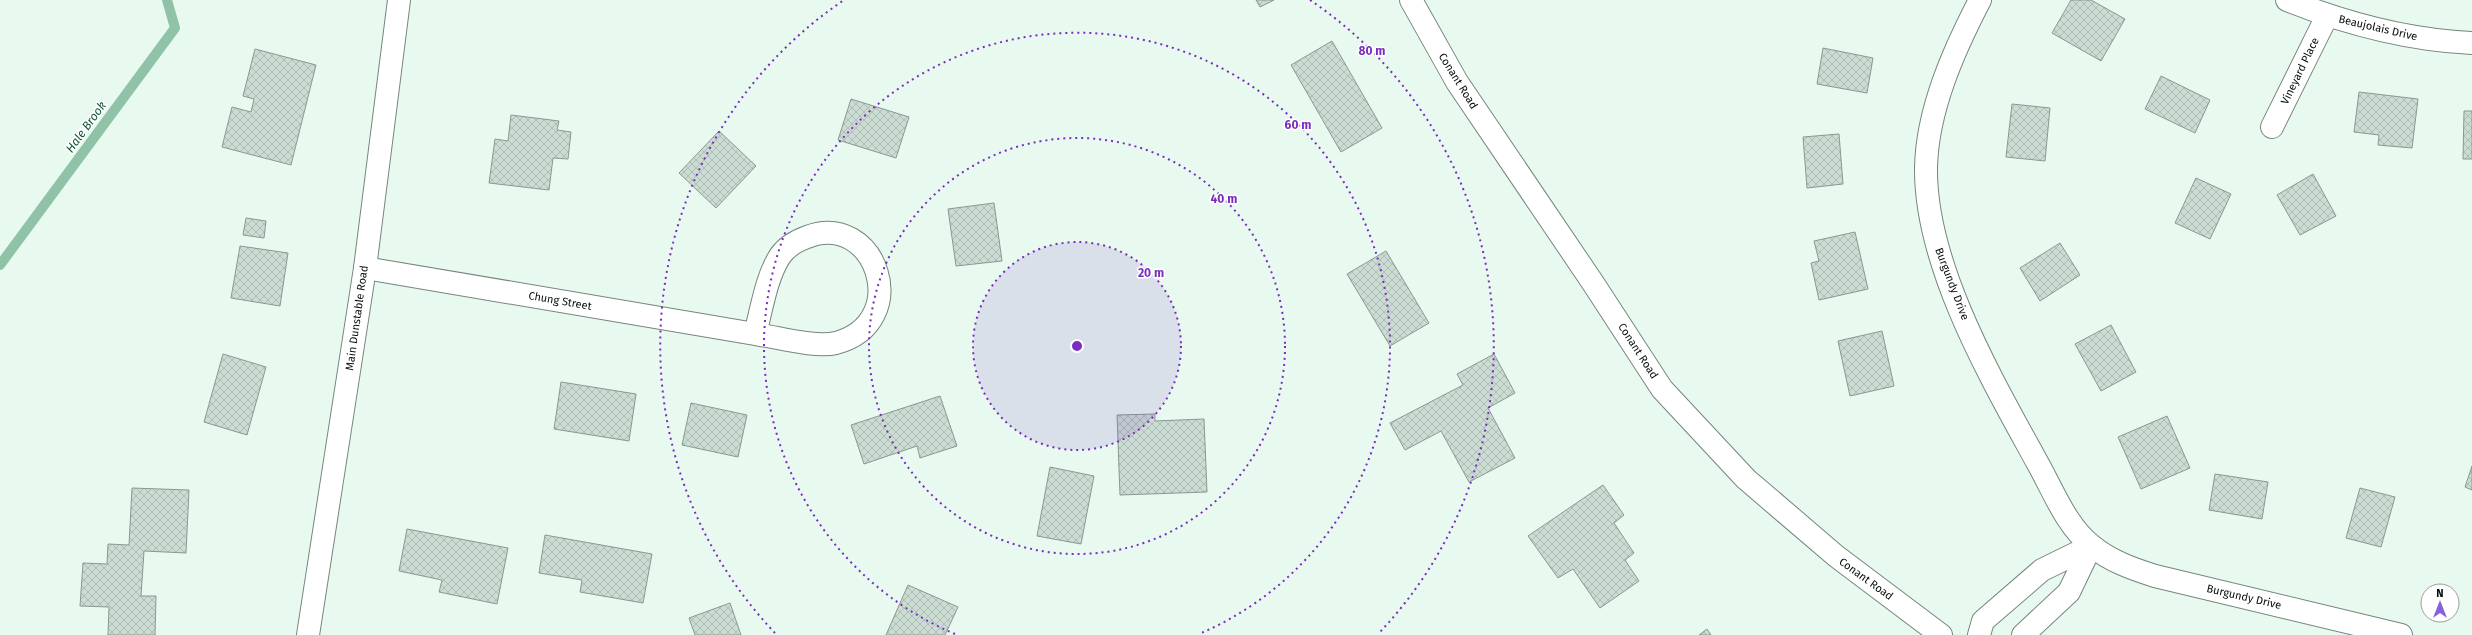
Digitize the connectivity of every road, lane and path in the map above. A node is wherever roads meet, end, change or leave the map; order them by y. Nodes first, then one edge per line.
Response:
1 (399, 0) edge
2 (1411, 0) edge
3 (1980, 0) edge
4 (2287, 0) edge
5 (2327, 16) junction
6 (2472, 43) edge
7 (2272, 127) dead end
8 (364, 268) junction
9 (755, 334) junction
10 (2091, 546) junction
11 (308, 635) edge
12 (1941, 635) edge
13 (1979, 635) edge
14 (2023, 635) edge
15 (2401, 635) edge

1 - 8 street, Main Dunstable Road
2 - 12 street, Conant Road
3 - 10 street, Burgundy Drive
4 - 5 street, Beaujolais Drive
5 - 6 street, Beaujolais Drive
5 - 7 street, Vineyard Place
8 - 9 street, Chung Street
8 - 11 street, Main Dunstable Road
9 - 9 street, Chung Street
10 - 13 street
10 - 14 street
10 - 15 street, Burgundy Drive

